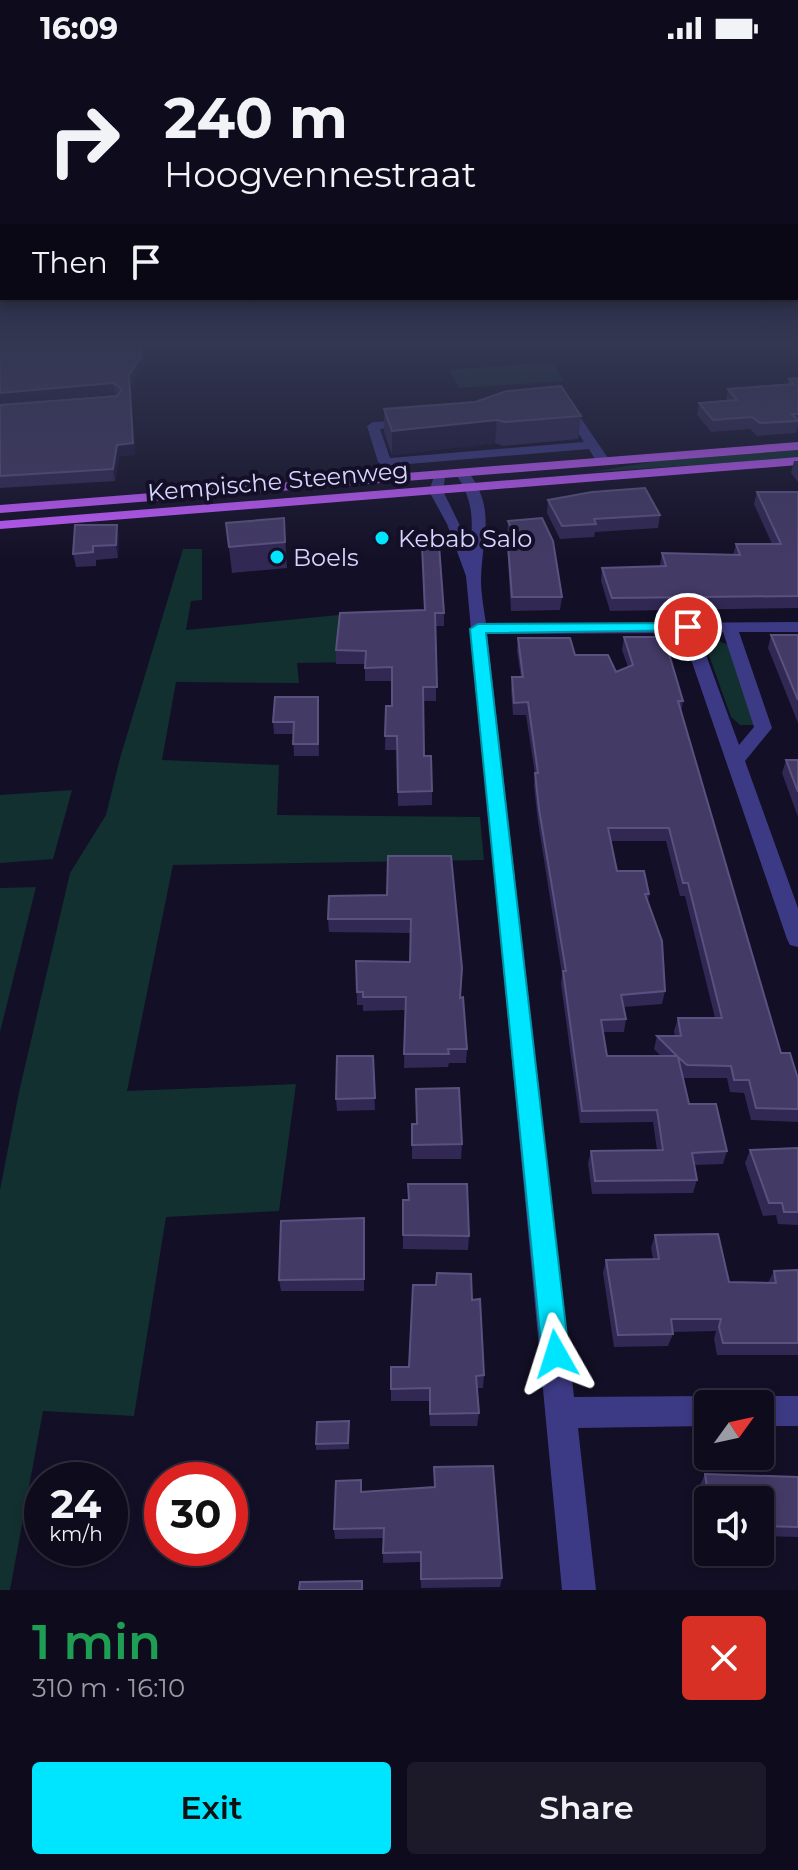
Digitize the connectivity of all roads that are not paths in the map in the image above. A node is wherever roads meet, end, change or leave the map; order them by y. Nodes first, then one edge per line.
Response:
1 (574, 418) edge
2 (431, 422) edge
3 (592, 445) junction
4 (798, 446) edge
5 (603, 461) junction
6 (798, 461) edge
7 (385, 462) junction
8 (462, 473) junction
9 (441, 474) junction
10 (391, 478) junction
11 (475, 487) junction
12 (436, 491) junction
13 (0, 509) edge
14 (0, 525) edge
15 (474, 575) junction
16 (688, 627) junction
17 (729, 627) junction
18 (798, 627) edge
19 (478, 629) junction
20 (734, 762) junction
21 (798, 939) edge
22 (694, 1411) edge
23 (774, 1411) edge
24 (798, 1411) edge
25 (562, 1413) junction
26 (579, 1590) edge

1 - 3 street
2 - 7 street
3 - 5 street
3 - 7 street
4 - 5 main road, Kempische Steenweg
5 - 8 main road, Kempische Steenweg
6 - 11 main road, Kempische Steenweg
7 - 10 street
8 - 9 main road, Kempische Steenweg
8 - 11 street
9 - 10 main road, Kempische Steenweg
9 - 12 street
10 - 13 main road, Kempische Steenweg
11 - 12 main road, Kempische Steenweg
11 - 15 street
12 - 14 main road, Kempische Steenweg
12 - 15 street
15 - 19 street
16 - 17 street
16 - 19 street
16 - 20 street
17 - 18 street
17 - 20 street
19 - 25 street
20 - 21 street
22 - 25 street
23 - 24 street
25 - 26 street

